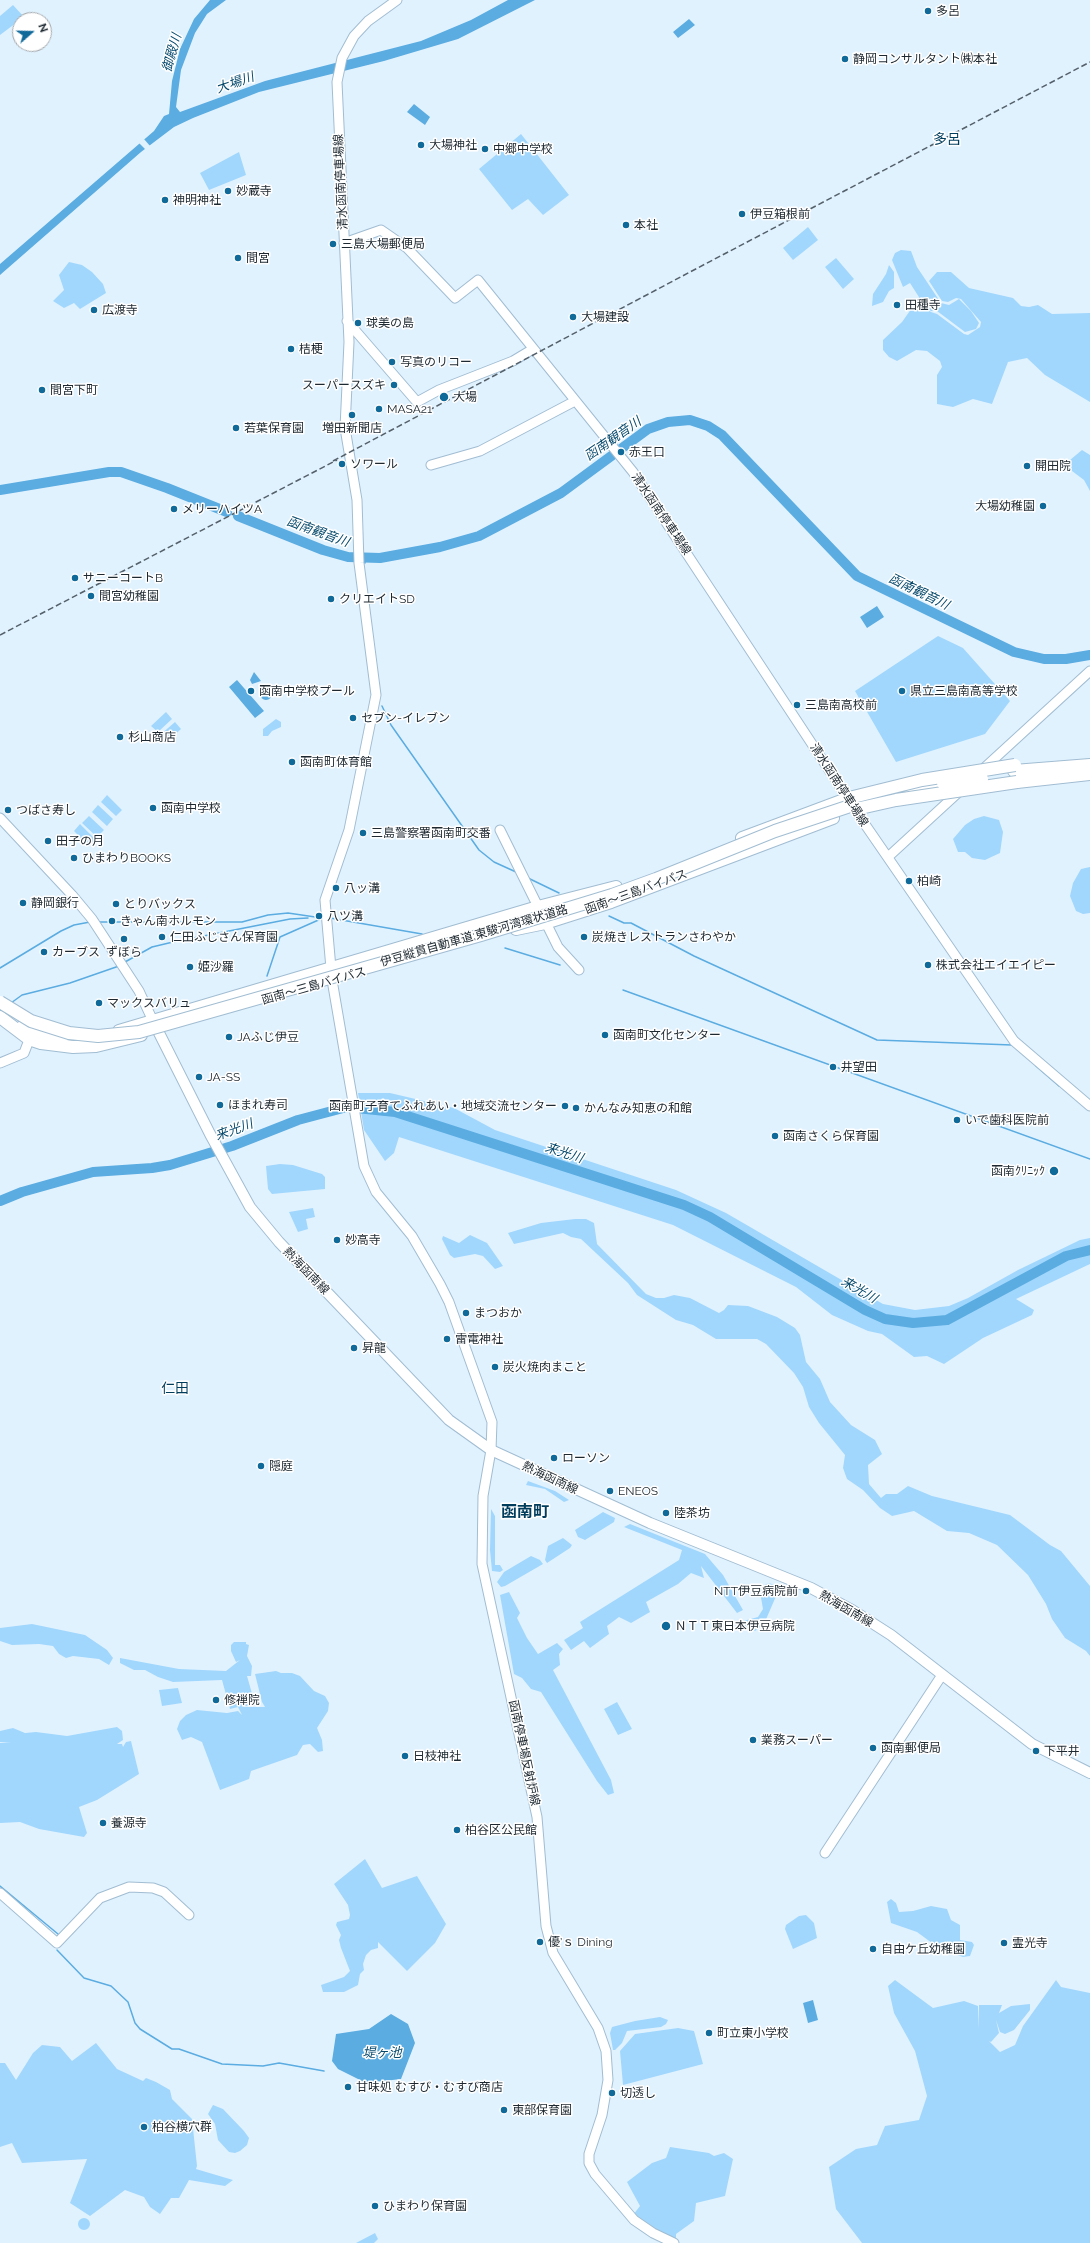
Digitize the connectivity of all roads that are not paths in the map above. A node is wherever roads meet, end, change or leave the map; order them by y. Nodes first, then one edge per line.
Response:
1 (397, 0) edge
2 (344, 243) junction
3 (347, 321) junction
4 (533, 349) junction
5 (575, 401) junction
6 (431, 465) dead end
7 (1090, 671) edge
8 (1090, 764) edge
9 (1090, 773) edge
10 (1015, 774) junction
11 (849, 798) junction
12 (856, 810) junction
13 (0, 818) edge
14 (500, 830) dead end
15 (888, 858) junction
16 (538, 907) junction
17 (545, 923) junction
18 (579, 970) dead end
19 (331, 974) junction
20 (0, 1004) edge
21 (0, 1017) edge
22 (155, 1026) junction
23 (31, 1036) junction
24 (0, 1064) edge
25 (1090, 1106) edge
26 (491, 1450) junction
27 (942, 1675) junction
28 (1090, 1773) edge
29 (825, 1852) dead end
30 (0, 1894) edge
31 (189, 1915) dead end
32 (674, 2243) edge

1 - 2 street, 清水函南停車場線
2 - 3 street
2 - 4 street, 清水函南停車場線
3 - 4 street
3 - 19 street
4 - 5 street, 清水函南停車場線
5 - 6 street
5 - 11 street, 清水函南停車場線
7 - 15 street
8 - 10 highway
9 - 10 highway
10 - 11 highway, 函南～三島バイパス, bridge
10 - 12 highway, 函南～三島バイパス, bridge
10 - 20 highway, 伊豆縦貫自動車道;東駿河湾環状道路, bridge
11 - 12 street, 清水函南停車場線
11 - 16 highway, 函南～三島バイパス
12 - 15 street, 清水函南停車場線
12 - 17 highway, 函南～三島バイパス
13 - 22 street
14 - 16 street
15 - 25 street, 清水函南停車場線
16 - 17 street
16 - 19 highway, 函南～三島バイパス
17 - 18 street
17 - 19 highway, 函南～三島バイパス
19 - 22 highway, 函南～三島バイパス
19 - 26 street
20 - 23 highway, 函南～三島バイパス
21 - 23 highway, 函南～三島バイパス
22 - 23 highway, 函南～三島バイパス
22 - 26 main road, 熱海函南線
23 - 24 street
26 - 27 main road, 熱海函南線
26 - 32 street, 函南停車場反射炉線
27 - 28 main road, 熱海函南線
27 - 29 street
30 - 31 street

